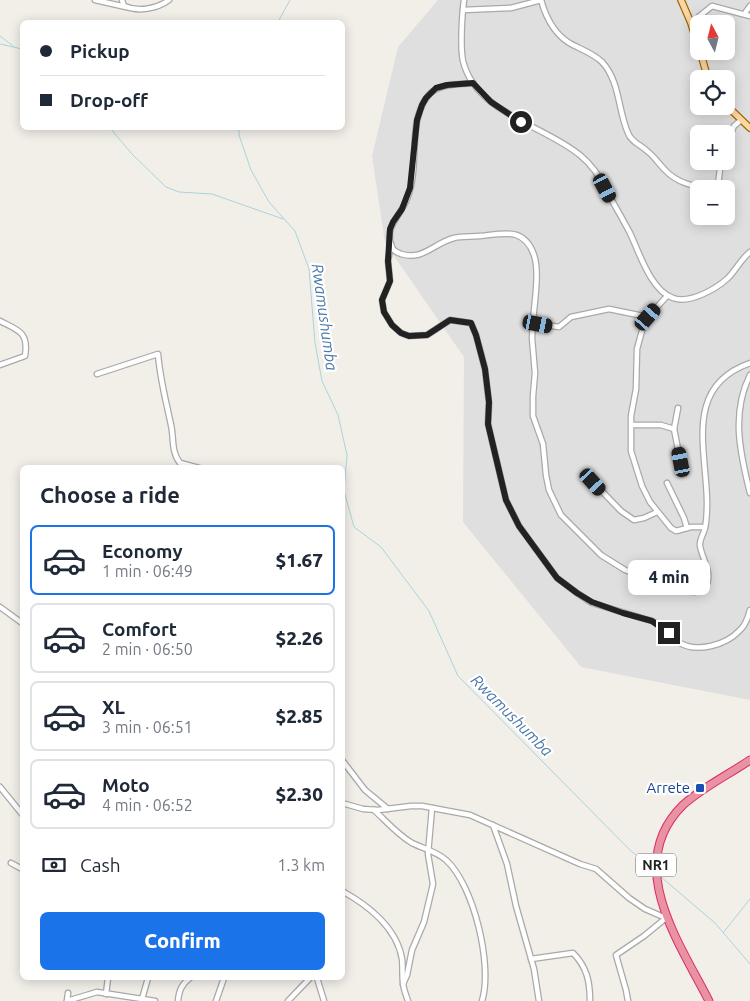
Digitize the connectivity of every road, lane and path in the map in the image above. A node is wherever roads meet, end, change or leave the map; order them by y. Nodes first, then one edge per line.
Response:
1 (95, 0) edge
2 (122, 0) edge
3 (168, 0) edge
4 (464, 0) edge
5 (541, 0) edge
6 (681, 0) edge
7 (750, 6) edge
8 (126, 7) junction
9 (463, 10) junction
10 (701, 15) edge
11 (748, 15) edge
12 (690, 21) edge
13 (473, 83) junction
14 (735, 114) edge
15 (741, 120) junction
16 (735, 125) edge
17 (750, 128) edge
18 (690, 185) edge
19 (391, 244) junction
20 (750, 252) edge
21 (667, 296) junction
22 (648, 317) junction
23 (0, 321) edge
24 (533, 323) junction
25 (750, 363) edge
26 (0, 364) edge
27 (97, 374) dead end
28 (750, 375) edge
29 (678, 408) dead end
30 (632, 425) junction
31 (674, 429) junction
32 (181, 465) edge
33 (683, 474) dead end
34 (593, 482) dead end
35 (667, 484) dead end
36 (750, 493) edge
37 (657, 512) junction
38 (705, 527) junction
39 (687, 528) junction
40 (0, 607) edge
41 (750, 610) edge
42 (20, 622) edge
43 (750, 760) edge
44 (345, 764) edge
45 (0, 788) edge
46 (345, 804) edge
47 (432, 808) junction
48 (388, 809) junction
49 (373, 810) junction
50 (20, 812) edge
51 (493, 825) junction
52 (429, 849) junction
53 (11, 863) dead end
54 (20, 868) edge
55 (345, 892) edge
56 (666, 918) junction
57 (531, 959) junction
58 (108, 980) edge
59 (147, 980) edge
60 (188, 980) edge
61 (223, 980) edge
62 (308, 980) edge
63 (318, 980) edge
64 (403, 984) junction
65 (68, 993) dead end
66 (106, 994) junction
67 (120, 998) edge
68 (142, 999) junction
69 (148, 1000) edge
70 (67, 1001) edge
71 (155, 1001) edge
72 (178, 1001) edge
73 (216, 1001) edge
74 (288, 1001) edge
75 (324, 1001) edge
76 (408, 1001) edge
77 (482, 1001) edge
78 (539, 1001) edge
79 (590, 1001) edge
80 (628, 1001) edge
81 (709, 1001) edge

1 - 8 street
2 - 8 street
3 - 8 street
4 - 9 street
5 - 9 street
5 - 18 street
6 - 12 main road
7 - 11 street
9 - 13 street
10 - 11 street
13 - 19 street
13 - 21 street
14 - 15 main road
15 - 16 street
15 - 17 main road
19 - 24 street
19 - 41 street
20 - 21 street
21 - 22 street
22 - 24 street
22 - 30 street
23 - 26 street
24 - 38 street
25 - 38 street
27 - 32 street
28 - 36 street
29 - 31 street
30 - 31 street
30 - 37 street
31 - 33 street
34 - 37 street
35 - 39 street
37 - 39 street
38 - 39 street
40 - 42 street
43 - 56 highway, NR1
44 - 48 street
45 - 50 street
46 - 49 street
47 - 48 street
47 - 51 street
47 - 52 street
48 - 49 street
49 - 52 street
51 - 56 street
51 - 57 street
52 - 64 street
52 - 77 street
53 - 54 street
55 - 64 street
56 - 80 street
56 - 81 highway, NR1
57 - 78 street
57 - 79 street
58 - 66 street
59 - 68 street
60 - 72 street
61 - 73 street
62 - 74 street
63 - 75 street
64 - 76 street
65 - 70 street
66 - 67 street
66 - 70 street
67 - 68 street
68 - 69 street
69 - 71 street

